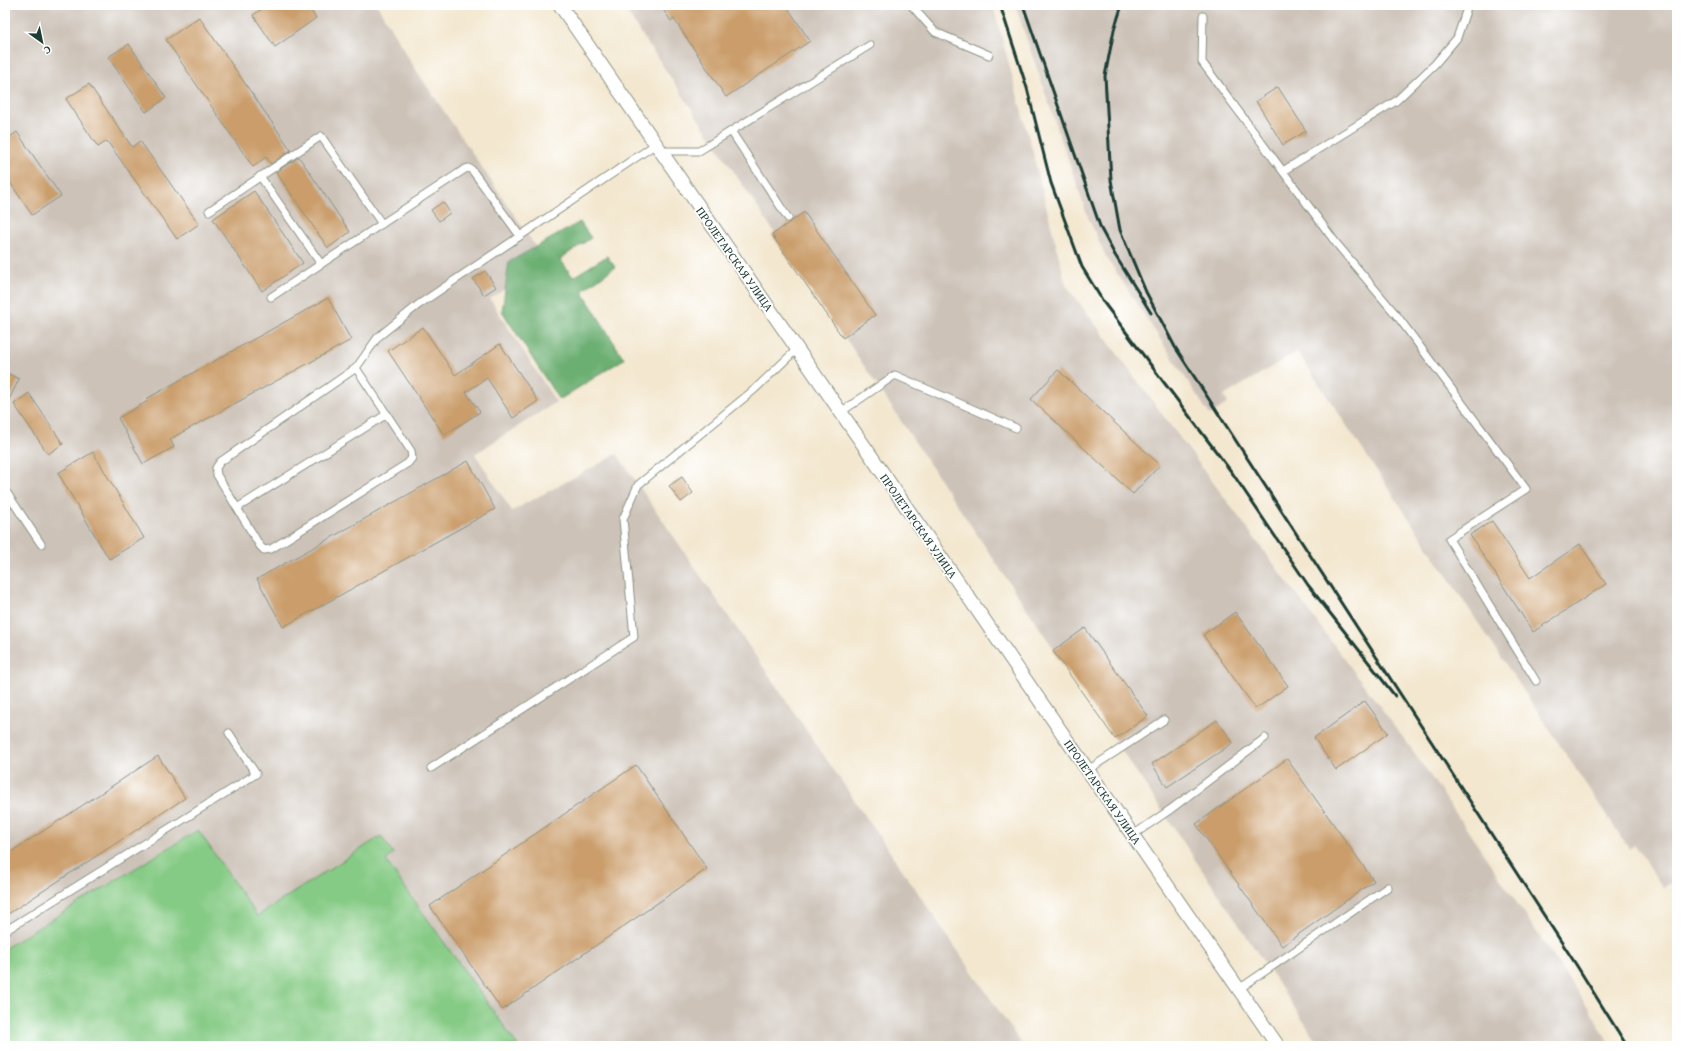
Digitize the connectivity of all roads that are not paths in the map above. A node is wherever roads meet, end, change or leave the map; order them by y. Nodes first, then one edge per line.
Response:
1 (560, 5) edge
2 (911, 5) edge
3 (1468, 5) edge
4 (1203, 16) dead end
5 (870, 45) dead end
6 (989, 55) dead end
7 (731, 131) junction
8 (659, 148) junction
9 (1283, 171) junction
10 (260, 176) junction
11 (209, 211) dead end
12 (788, 218) dead end
13 (382, 224) junction
14 (520, 236) junction
15 (321, 264) junction
16 (271, 297) dead end
17 (797, 349) junction
18 (356, 368) junction
19 (841, 412) junction
20 (387, 414) junction
21 (1016, 428) dead end
22 (5, 490) edge
23 (237, 508) junction
24 (41, 544) dead end
25 (1536, 681) dead end
26 (1164, 720) dead end
27 (229, 733) dead end
28 (1265, 738) dead end
29 (431, 768) dead end
30 (1088, 770) junction
31 (1133, 835) junction
32 (1388, 887) dead end
33 (5, 931) edge
34 (1239, 990) junction
35 (1278, 1046) edge

1 - 8 street, ПРОЛЕТАРСКАЯ УЛИЦА
2 - 6 lane
3 - 9 lane
4 - 9 lane
5 - 7 lane
7 - 8 lane
7 - 12 lane
8 - 14 lane
8 - 17 street, ПРОЛЕТАРСКАЯ УЛИЦА
9 - 25 lane
10 - 11 lane
10 - 13 lane
10 - 15 lane
13 - 14 lane
13 - 15 lane
14 - 18 lane
15 - 16 lane
17 - 19 street, ПРОЛЕТАРСКАЯ УЛИЦА
17 - 29 lane
18 - 20 lane
18 - 23 lane
19 - 21 lane
19 - 30 street, ПРОЛЕТАРСКАЯ УЛИЦА
20 - 23 lane
20 - 23 lane
22 - 24 lane
26 - 30 lane
27 - 33 lane
28 - 31 lane
30 - 31 street, ПРОЛЕТАРСКАЯ УЛИЦА
31 - 34 street, ПРОЛЕТАРСКАЯ УЛИЦА
32 - 34 lane
34 - 35 street, ПРОЛЕТАРСКАЯ УЛИЦА

